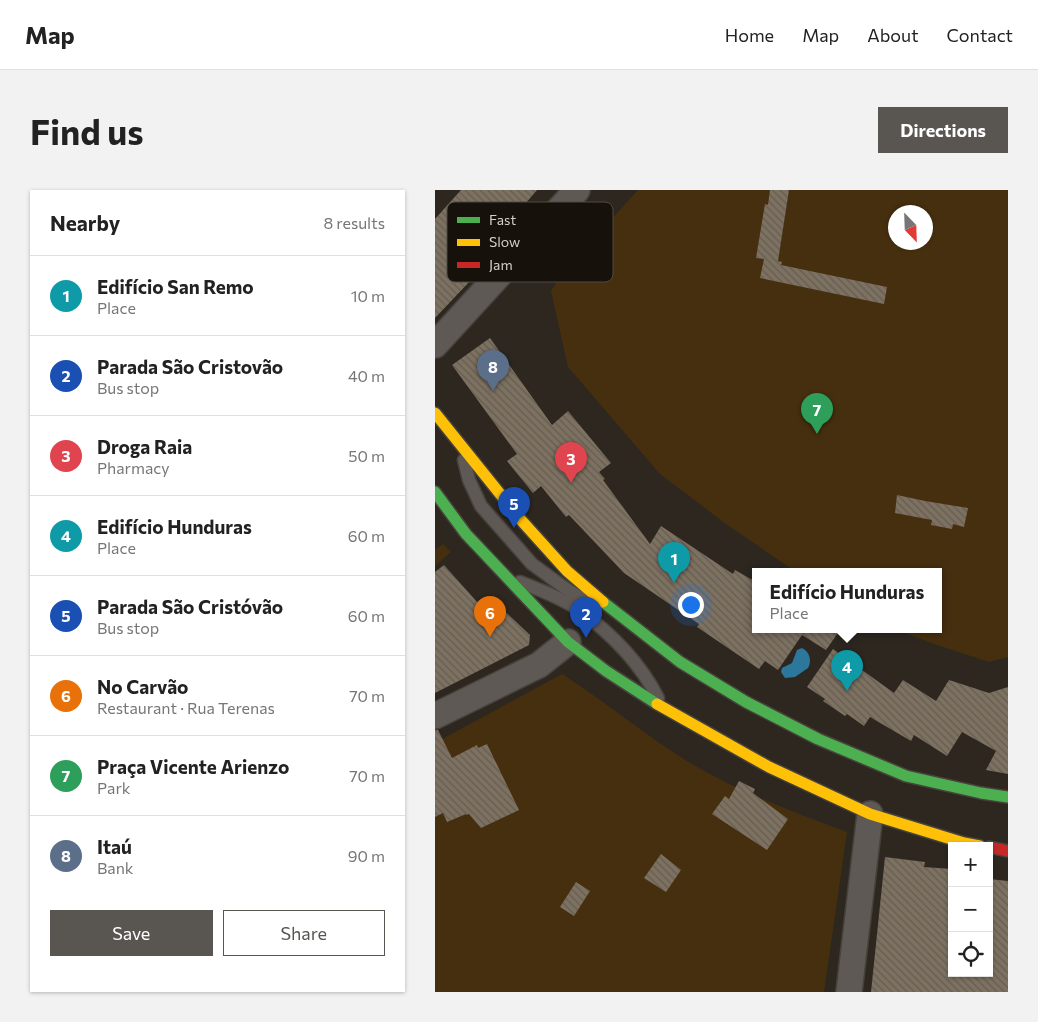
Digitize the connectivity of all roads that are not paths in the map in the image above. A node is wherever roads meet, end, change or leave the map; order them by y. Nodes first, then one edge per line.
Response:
1 (577, 190) edge
2 (566, 202) edge
3 (493, 282) edge
4 (435, 345) edge
5 (435, 413) edge
6 (462, 446) junction
7 (435, 492) edge
8 (502, 574) junction
9 (608, 606) junction
10 (568, 642) junction
11 (663, 708) junction
12 (435, 716) edge
13 (1008, 797) edge
14 (870, 814) junction
15 (961, 842) edge
16 (993, 848) edge
17 (1008, 851) edge
18 (849, 992) edge

1 - 2 street
3 - 4 street
5 - 6 main road
6 - 9 main road
6 - 9 lane
7 - 8 main road
8 - 10 main road
8 - 11 lane
9 - 13 main road
10 - 11 main road
10 - 12 street
11 - 14 main road
14 - 15 main road
14 - 18 street
16 - 17 main road

